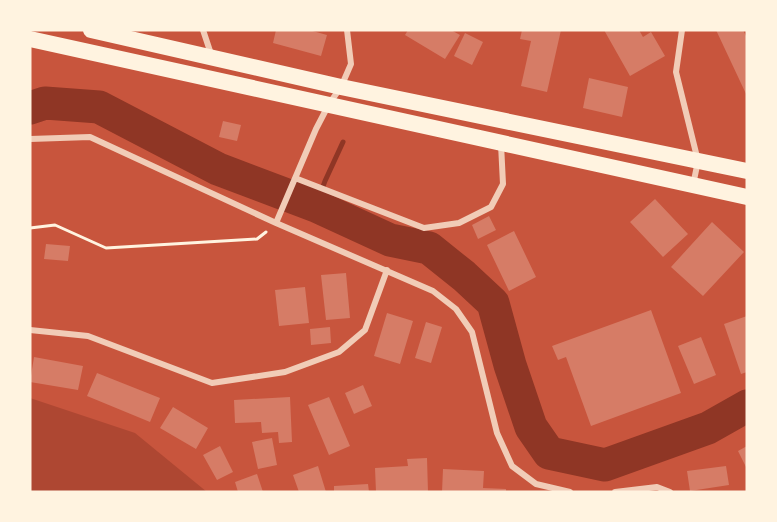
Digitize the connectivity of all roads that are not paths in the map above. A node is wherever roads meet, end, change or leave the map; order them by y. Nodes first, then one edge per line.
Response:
1 (91, 30) edge
2 (203, 30) edge
3 (347, 30) edge
4 (682, 30) edge
5 (30, 39) edge
6 (212, 57) junction
7 (341, 87) junction
8 (329, 104) junction
9 (30, 139) edge
10 (501, 142) junction
11 (698, 161) junction
12 (747, 171) edge
13 (295, 178) junction
14 (693, 185) junction
15 (747, 197) edge
16 (276, 223) junction
17 (387, 270) junction
18 (30, 330) edge
19 (570, 492) edge
20 (615, 492) edge
21 (670, 492) edge

1 - 6 highway
2 - 6 street
3 - 7 street
4 - 11 street
5 - 8 highway
6 - 7 highway
7 - 8 street
7 - 11 highway
8 - 10 highway
8 - 13 street
9 - 16 street
10 - 13 street
10 - 14 highway
11 - 12 highway
11 - 14 street
13 - 16 street
14 - 15 highway
16 - 17 street
17 - 18 street
17 - 19 street
20 - 21 street

